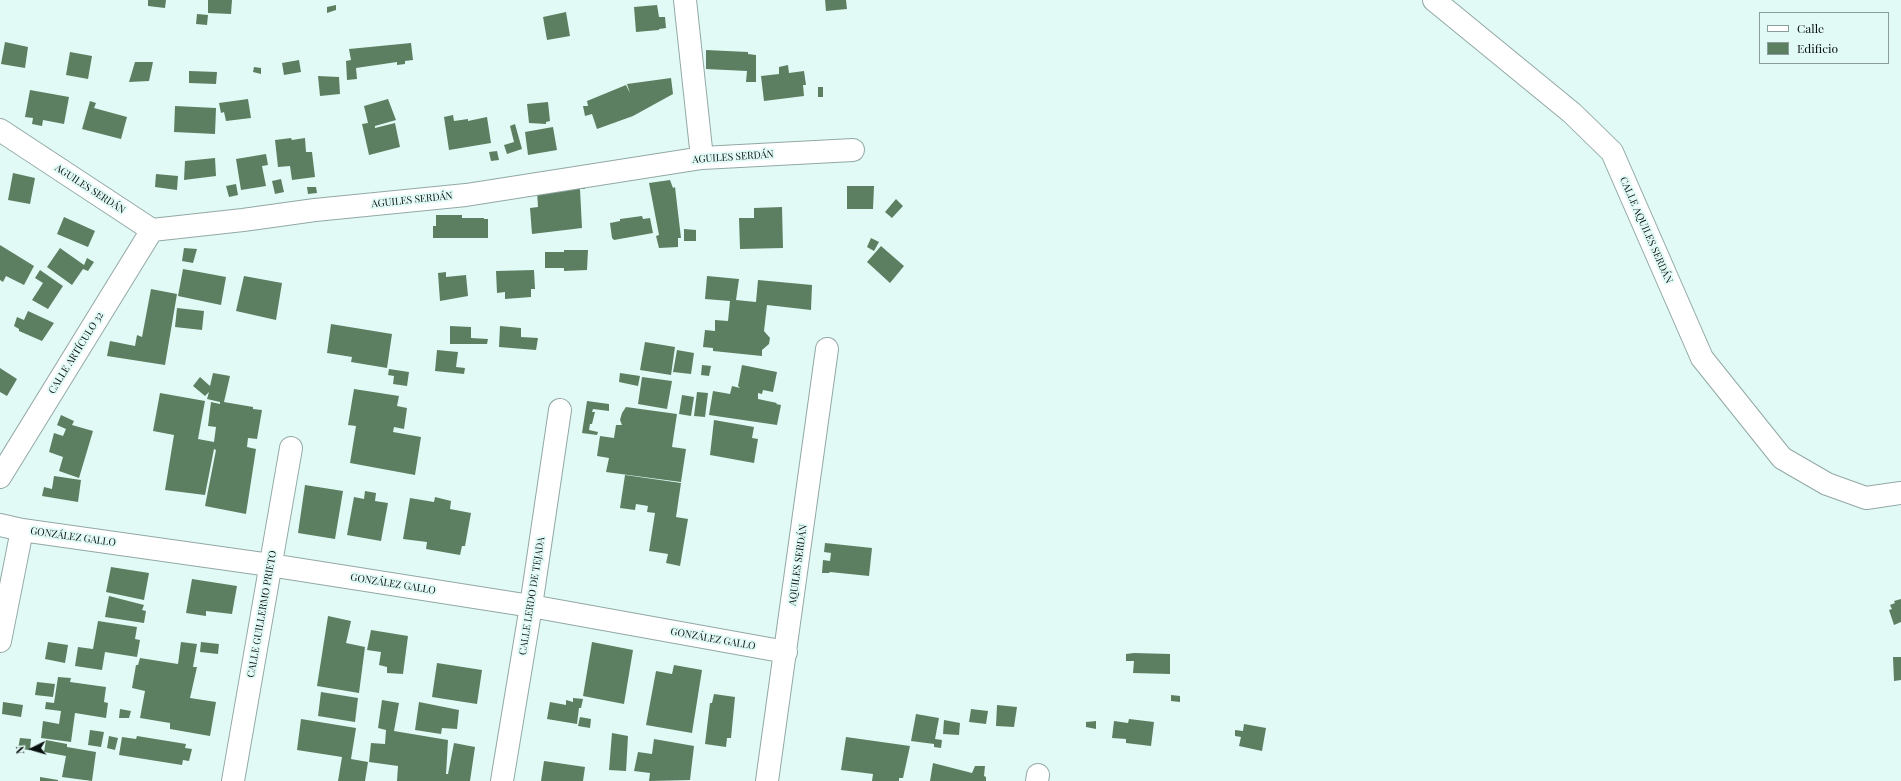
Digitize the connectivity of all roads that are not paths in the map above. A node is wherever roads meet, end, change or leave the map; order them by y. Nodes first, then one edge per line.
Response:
1 (685, 0) edge
2 (1434, 0) edge
3 (0, 130) edge
4 (853, 150) dead end
5 (702, 158) junction
6 (152, 230) junction
7 (827, 349) dead end
8 (560, 410) dead end
9 (291, 448) dead end
10 (0, 477) edge
11 (1901, 494) edge
12 (0, 525) edge
13 (22, 530) junction
14 (270, 565) junction
15 (532, 606) junction
16 (0, 641) edge
17 (786, 652) junction
18 (233, 781) edge
19 (502, 781) edge
20 (767, 781) edge

1 - 5 street
2 - 11 street, CALLE AQUILES SERDÁN
3 - 6 street, AGUILES SERDÁN
4 - 5 street, AGUILES SERDÁN
5 - 6 street, AGUILES SERDÁN
6 - 10 street, CALLE ARTÍCULO 32
7 - 17 street, AQUILES SERDÁN
8 - 15 street, CALLE LERDO DE TEJADA
9 - 14 street, CALLE GUILLERMO PRIETO
12 - 13 street, GONZÁLEZ GALLO
13 - 14 street, GONZÁLEZ GALLO
13 - 16 street
14 - 15 street, GONZÁLEZ GALLO
14 - 18 street, CALLE GUILLERMO PRIETO
15 - 17 street, GONZÁLEZ GALLO
15 - 19 street, CALLE LERDO DE TEJADA
17 - 20 street, AQUILES SERDÁN

